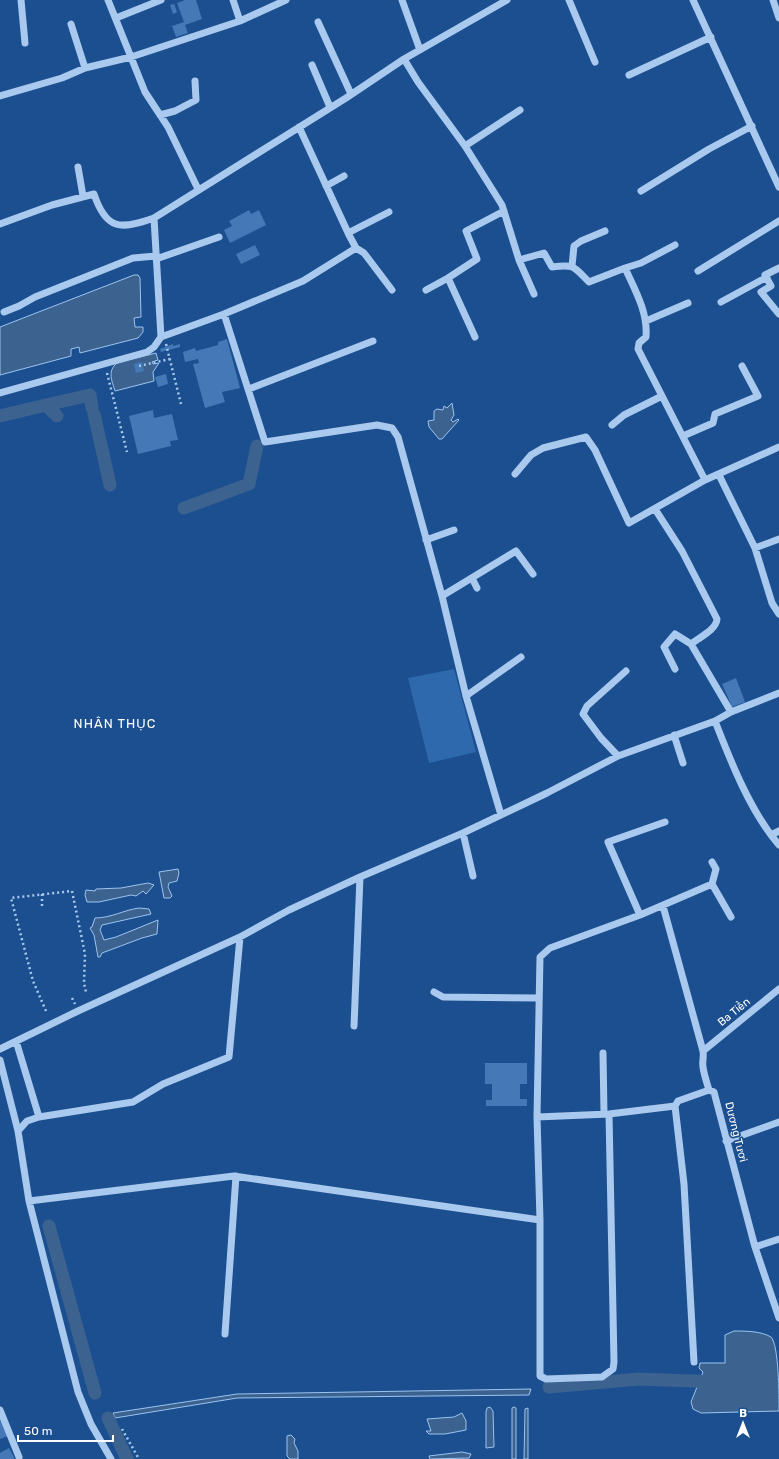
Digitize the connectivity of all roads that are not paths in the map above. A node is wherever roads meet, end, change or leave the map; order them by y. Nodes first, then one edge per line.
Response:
1 (21, 0) edge
2 (108, 0) edge
3 (161, 0) edge
4 (233, 0) edge
5 (286, 0) edge
6 (402, 0) edge
7 (507, 0) edge
8 (569, 0) edge
9 (693, 0) edge
10 (773, 0) edge
11 (116, 18) junction
12 (779, 18) edge
13 (240, 21) junction
14 (318, 22) dead end
15 (70, 24) dead end
16 (711, 38) junction
17 (26, 42) dead end
18 (420, 50) junction
19 (130, 56) junction
20 (404, 59) junction
21 (595, 62) dead end
22 (312, 65) dead end
23 (85, 68) junction
24 (629, 75) dead end
25 (195, 81) dead end
26 (352, 94) junction
27 (0, 96) edge
28 (330, 107) junction
29 (520, 110) dead end
30 (160, 115) junction
31 (752, 126) junction
32 (299, 127) junction
33 (465, 146) junction
34 (78, 167) dead end
35 (344, 176) dead end
36 (326, 186) junction
37 (779, 187) edge
38 (198, 189) junction
39 (641, 191) dead end
40 (83, 196) junction
41 (504, 211) junction
42 (389, 212) dead end
43 (154, 218) junction
44 (779, 221) edge
45 (0, 224) edge
46 (605, 231) dead end
47 (348, 233) junction
48 (220, 237) dead end
49 (675, 245) dead end
50 (356, 248) junction
51 (156, 257) junction
52 (520, 260) junction
53 (572, 266) junction
54 (624, 268) junction
55 (779, 268) edge
56 (698, 271) dead end
57 (767, 277) junction
58 (448, 278) junction
59 (392, 290) dead end
60 (426, 290) dead end
61 (534, 294) dead end
62 (721, 302) dead end
63 (688, 304) dead end
64 (4, 312) dead end
65 (224, 314) junction
66 (779, 314) edge
67 (646, 322) junction
68 (161, 337) junction
69 (475, 337) dead end
70 (372, 341) dead end
71 (742, 366) dead end
72 (249, 389) junction
73 (0, 393) edge
74 (662, 396) junction
75 (612, 425) dead end
76 (683, 436) junction
77 (779, 446) edge
78 (515, 474) dead end
79 (719, 475) junction
80 (705, 480) junction
81 (655, 509) junction
82 (454, 530) dead end
83 (779, 539) edge
84 (426, 540) junction
85 (755, 548) junction
86 (533, 574) dead end
87 (472, 578) junction
88 (477, 588) dead end
89 (442, 596) junction
90 (779, 614) edge
91 (691, 644) junction
92 (522, 657) dead end
93 (674, 669) dead end
94 (626, 671) dead end
95 (779, 693) edge
96 (466, 696) junction
97 (731, 712) junction
98 (715, 721) junction
99 (674, 735) junction
100 (618, 756) junction
101 (683, 763) dead end
102 (501, 815) junction
103 (665, 822) dead end
104 (779, 831) edge
105 (463, 833) junction
106 (771, 835) junction
107 (779, 844) edge
108 (712, 862) dead end
109 (473, 876) dead end
110 (360, 877) junction
111 (712, 884) junction
112 (662, 906) junction
113 (640, 915) junction
114 (731, 917) dead end
115 (240, 937) junction
116 (779, 989) edge
117 (434, 992) dead end
118 (538, 998) junction
119 (354, 1026) dead end
120 (16, 1041) junction
121 (0, 1050) edge
122 (703, 1051) junction
123 (602, 1053) dead end
124 (0, 1060) edge
125 (709, 1090) junction
126 (675, 1106) junction
127 (607, 1114) junction
128 (39, 1117) junction
129 (537, 1117) junction
130 (779, 1122) edge
131 (18, 1131) junction
132 (726, 1141) junction
133 (236, 1176) junction
134 (29, 1201) junction
135 (540, 1220) junction
136 (779, 1239) edge
137 (755, 1247) junction
138 (779, 1318) edge
139 (225, 1334) dead end
140 (694, 1362) dead end
141 (0, 1410) edge
142 (19, 1457) dead end
143 (111, 1459) edge

1 - 17 street
2 - 11 street
3 - 11 street
4 - 13 street
5 - 13 street
6 - 18 street
7 - 18 street
8 - 21 street
9 - 16 street
10 - 12 street
11 - 19 street
13 - 19 street
14 - 26 street
15 - 23 street
16 - 24 street
16 - 31 street
18 - 20 street
19 - 23 street
19 - 30 street
20 - 26 street
20 - 33 street
22 - 28 street
23 - 27 street
25 - 30 street
26 - 28 street
28 - 32 street
29 - 33 street
30 - 38 street
31 - 37 street
31 - 39 street
32 - 36 street
32 - 38 street
33 - 41 street
34 - 40 street
35 - 36 street
36 - 47 street
38 - 43 street
40 - 43 street
40 - 45 street
41 - 52 street
41 - 58 street
42 - 47 street
43 - 51 street
44 - 56 street
46 - 53 street
47 - 50 street
48 - 51 street
49 - 54 street
50 - 59 street
50 - 65 street
51 - 64 street
51 - 68 street
52 - 53 street
52 - 61 street
53 - 54 street
54 - 67 street
55 - 57 street
57 - 62 street
57 - 66 street
58 - 60 street
58 - 69 street
63 - 67 street
65 - 68 street
65 - 72 street
67 - 74 street
68 - 73 street
70 - 72 street
71 - 76 street
72 - 84 street
74 - 75 street
74 - 76 street
76 - 80 street
77 - 79 street
78 - 81 street
79 - 80 street
79 - 85 street
80 - 81 street
81 - 91 street
82 - 84 street
83 - 85 street
84 - 89 street
85 - 90 street
86 - 87 street
87 - 88 street
87 - 89 street
89 - 96 street
91 - 93 street
91 - 97 street
92 - 96 street
94 - 100 street
95 - 97 street
96 - 102 street
97 - 98 street
98 - 99 street
98 - 106 street
99 - 100 street
99 - 101 street
100 - 102 street
102 - 105 street
103 - 113 street
104 - 106 street
105 - 109 street
105 - 110 street
106 - 107 street
108 - 111 street
110 - 115 street
110 - 119 street
111 - 112 street
111 - 114 street
112 - 113 street
112 - 122 street, Dương Tươi
113 - 118 street
115 - 120 street
115 - 128 street
116 - 122 street, Ba Tiền
117 - 118 street
118 - 129 street
120 - 121 street
120 - 128 street
122 - 125 street, Dương Tươi
123 - 127 street
124 - 131 street
125 - 126 street
125 - 132 street, Dương Tươi
126 - 127 street
126 - 140 street
127 - 129 street
127 - 135 street
128 - 131 street
129 - 135 street
130 - 132 street
131 - 134 street
132 - 137 street, Dương Tươi
133 - 134 street
133 - 135 street
133 - 139 street
134 - 143 street
136 - 137 street
137 - 138 street, Dương Tươi
141 - 142 street

